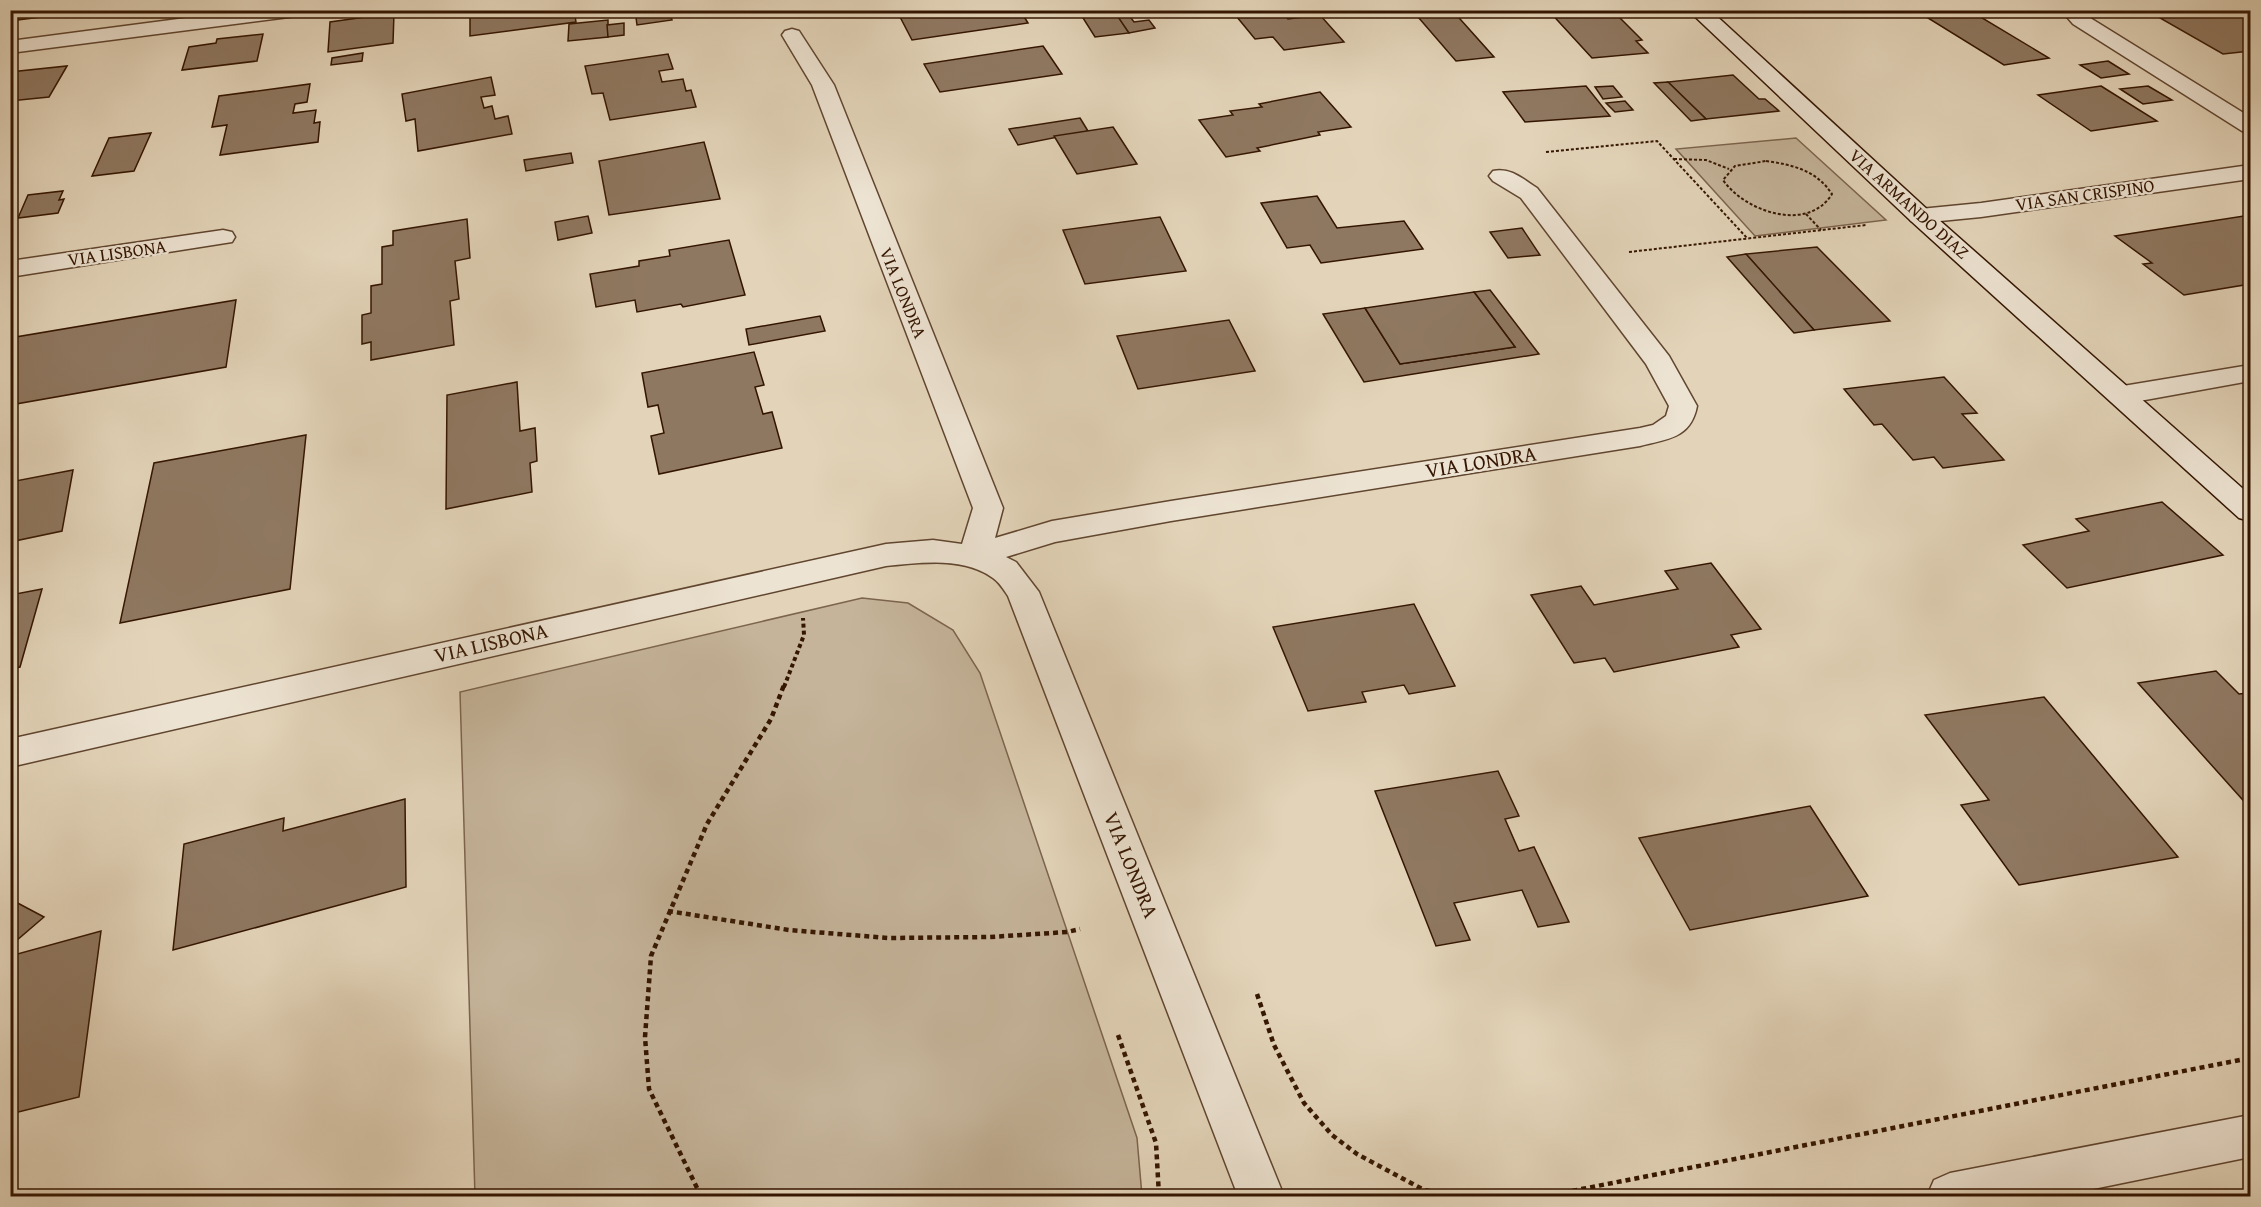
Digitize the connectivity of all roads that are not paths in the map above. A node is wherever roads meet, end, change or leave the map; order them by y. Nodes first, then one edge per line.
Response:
1 (297, 10) edge
2 (1698, 10) edge
3 (2071, 10) edge
4 (792, 35) dead end
5 (10, 47) edge
6 (2250, 126) edge
7 (2250, 172) edge
8 (1501, 176) dead end
9 (1920, 216) junction
10 (223, 237) dead end
11 (10, 268) edge
12 (2250, 373) edge
13 (2123, 395) junction
14 (2250, 511) edge
15 (974, 556) junction
16 (10, 753) edge
17 (2250, 1136) edge
18 (1261, 1197) edge
19 (1950, 1197) edge

1 - 5 street
2 - 9 street, VIA ARMANDO DIAZ
3 - 6 street
4 - 15 street, VIA LONDRA
7 - 9 street, VIA SAN CRISPINO
8 - 15 street, VIA LONDRA
9 - 13 street, VIA ARMANDO DIAZ
10 - 11 street, VIA LISBONA
12 - 13 street
13 - 14 street, VIA ARMANDO DIAZ
15 - 16 street, VIA LISBONA
15 - 18 street, VIA LONDRA
17 - 19 street

